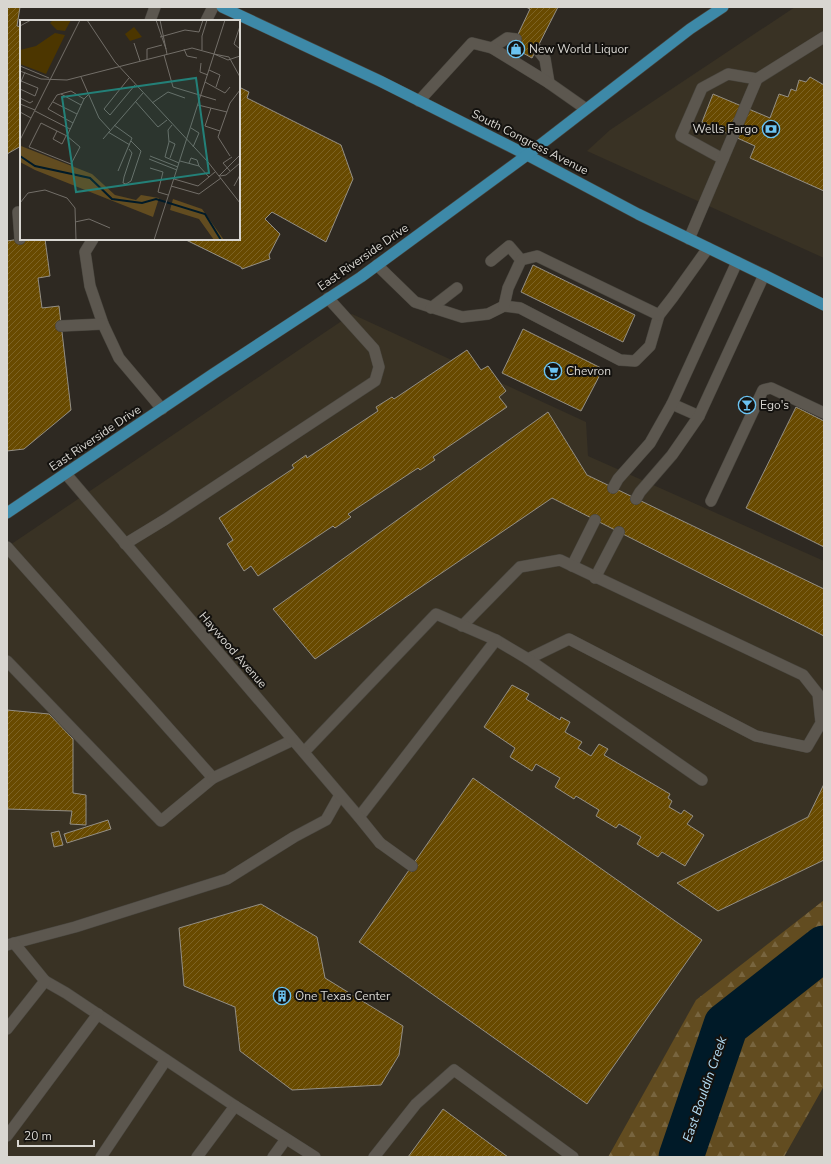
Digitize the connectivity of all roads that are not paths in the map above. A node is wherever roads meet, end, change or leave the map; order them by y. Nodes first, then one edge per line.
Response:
1 (155, 7) edge
2 (213, 7) edge
3 (222, 7) edge
4 (722, 7) edge
5 (233, 9) edge
6 (150, 20) edge
7 (206, 20) edge
8 (824, 37) edge
9 (516, 39) dead end
10 (492, 48) junction
11 (537, 49) dead end
12 (757, 79) junction
13 (549, 83) junction
14 (419, 101) junction
15 (586, 109) junction
16 (528, 155) junction
17 (723, 159) junction
18 (15, 213) edge
19 (20, 239) edge
20 (689, 239) junction
21 (92, 240) edge
22 (708, 248) junction
23 (521, 260) junction
24 (491, 261) dead end
25 (737, 262) junction
26 (377, 265) junction
27 (764, 275) junction
28 (457, 288) dead end
29 (328, 298) junction
30 (824, 305) edge
31 (504, 306) junction
32 (431, 308) junction
33 (659, 314) junction
34 (103, 324) junction
35 (61, 326) dead end
36 (672, 404) junction
37 (162, 409) junction
38 (824, 413) edge
39 (699, 416) junction
40 (66, 474) junction
41 (613, 488) dead end
42 (636, 499) dead end
43 (711, 501) dead end
44 (7, 513) edge
45 (595, 520) dead end
46 (619, 532) dead end
47 (125, 544) junction
48 (7, 547) edge
49 (572, 566) junction
50 (595, 578) junction
51 (462, 626) junction
52 (496, 640) junction
53 (528, 659) junction
54 (7, 661) edge
55 (293, 740) junction
56 (304, 752) junction
57 (213, 778) junction
58 (702, 780) dead end
59 (340, 795) junction
60 (359, 816) junction
61 (412, 866) dead end
62 (11, 944) edge
63 (45, 981) junction
64 (98, 1014) junction
65 (7, 1029) edge
66 (166, 1060) junction
67 (235, 1106) junction
68 (7, 1136) edge
69 (286, 1138) junction
70 (101, 1157) edge
71 (197, 1157) edge
72 (273, 1157) edge
73 (315, 1157) edge
74 (374, 1157) edge
75 (573, 1157) edge

1 - 6 street
2 - 7 street
3 - 5 main road, South Congress Avenue
4 - 15 main road, East Riverside Drive
5 - 14 main road, South Congress Avenue
8 - 12 street
9 - 10 street
10 - 13 street
10 - 14 street
11 - 13 street
12 - 17 street
12 - 17 street
13 - 15 street
14 - 16 main road, South Congress Avenue
15 - 16 main road, East Riverside Drive
16 - 20 main road, South Congress Avenue
16 - 26 main road, East Riverside Drive
17 - 20 street
18 - 19 street
20 - 22 main road, South Congress Avenue
21 - 34 street
22 - 25 main road, South Congress Avenue
22 - 33 street
23 - 24 street
23 - 31 street
23 - 33 street
25 - 27 main road, South Congress Avenue
25 - 36 street
26 - 29 main road, East Riverside Drive
26 - 32 street
27 - 30 main road, South Congress Avenue
27 - 39 street
28 - 32 street
29 - 37 main road, East Riverside Drive
29 - 47 street
31 - 32 street
31 - 33 street
34 - 35 street
34 - 37 street
36 - 39 street
36 - 41 street
37 - 40 main road, East Riverside Drive
38 - 43 street
39 - 42 street
40 - 44 main road, East Riverside Drive
40 - 47 street, Haywood Avenue
45 - 49 street
46 - 50 street
47 - 55 street, Haywood Avenue
48 - 57 street
49 - 50 street
49 - 51 street
50 - 53 street
51 - 52 street
51 - 56 street
52 - 53 street
52 - 60 street
53 - 58 street
54 - 57 street
55 - 56 street, Haywood Avenue
55 - 57 street
56 - 59 street, Haywood Avenue
59 - 60 street, Haywood Avenue
59 - 62 street
60 - 61 street, Haywood Avenue
62 - 63 street
63 - 64 street
63 - 65 street
64 - 66 street
64 - 68 street
66 - 67 street
66 - 70 street
67 - 69 street
67 - 71 street
69 - 72 street
69 - 73 street
74 - 75 street

